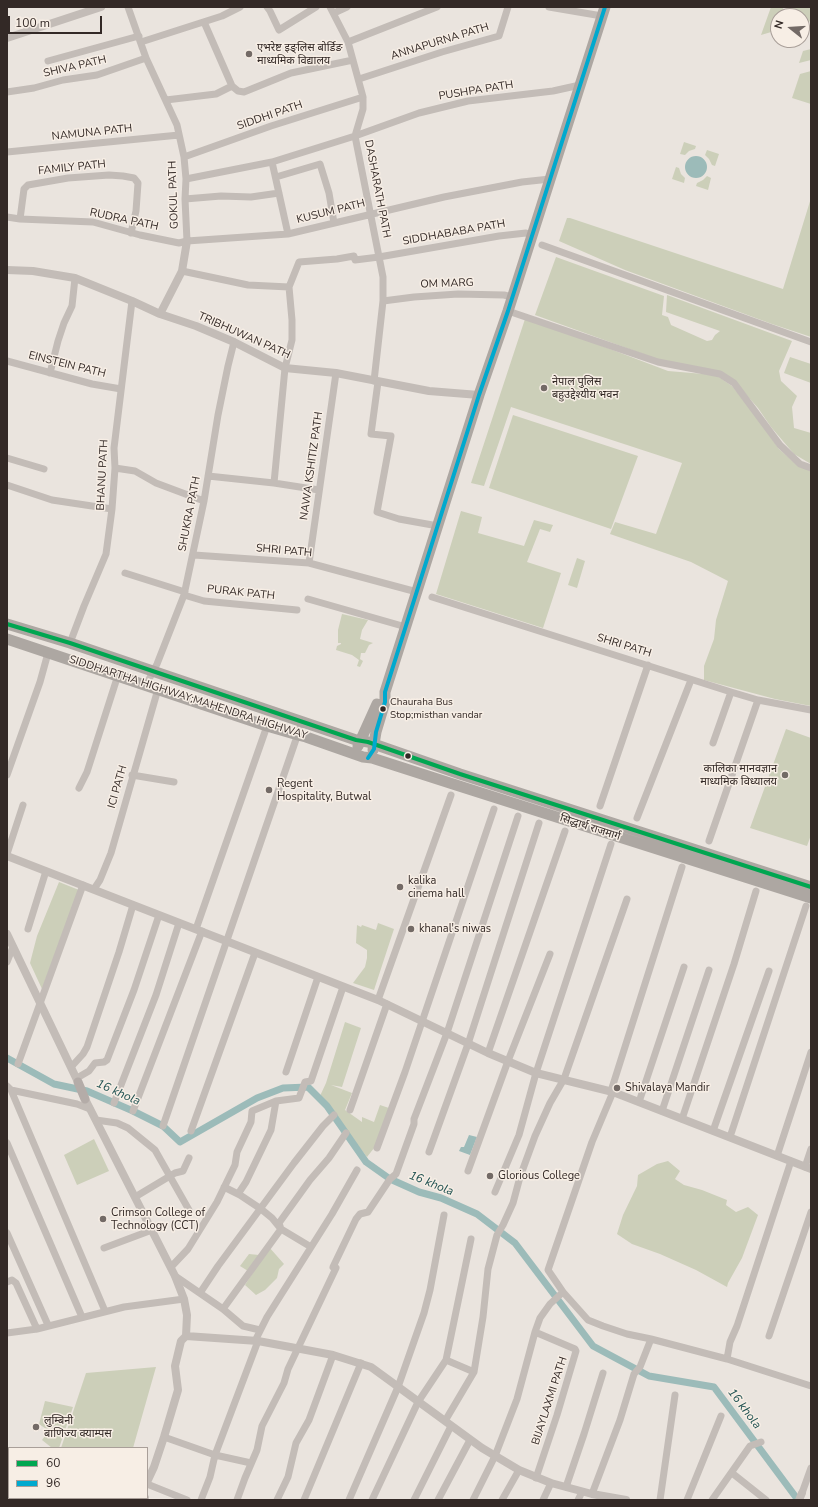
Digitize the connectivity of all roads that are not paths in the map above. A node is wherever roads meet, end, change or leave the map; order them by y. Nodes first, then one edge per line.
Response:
1 (101, 7) edge
2 (128, 7) edge
3 (240, 7) edge
4 (267, 7) edge
5 (316, 7) edge
6 (347, 7) edge
7 (437, 7) edge
8 (508, 7) edge
9 (549, 7) edge
10 (332, 10) edge
11 (603, 11) edge
12 (204, 22) junction
13 (7, 38) edge
14 (140, 39) junction
15 (348, 42) junction
16 (146, 58) junction
17 (353, 60) junction
18 (48, 61) dead end
19 (359, 79) junction
20 (580, 85) junction
21 (232, 86) junction
22 (7, 92) edge
23 (363, 97) junction
24 (166, 100) junction
25 (179, 135) junction
26 (355, 136) junction
27 (7, 152) edge
28 (184, 157) junction
29 (272, 162) junction
30 (276, 177) junction
31 (186, 179) junction
32 (550, 179) junction
33 (279, 193) junction
34 (185, 199) junction
35 (371, 213) junction
36 (7, 217) edge
37 (20, 219) junction
38 (334, 222) junction
39 (131, 233) junction
40 (288, 234) junction
41 (532, 235) junction
42 (187, 241) junction
43 (542, 245) dead end
44 (379, 257) junction
45 (7, 270) edge
46 (182, 270) junction
47 (75, 278) junction
48 (289, 287) junction
49 (512, 297) junction
50 (132, 301) junction
51 (383, 301) junction
52 (508, 311) junction
53 (160, 314) junction
54 (234, 342) junction
55 (811, 342) edge
56 (7, 360) edge
57 (285, 368) junction
58 (50, 373) junction
59 (336, 373) junction
60 (376, 381) junction
61 (121, 389) junction
62 (479, 395) junction
63 (7, 458) edge
64 (115, 468) junction
65 (811, 468) edge
66 (44, 469) dead end
67 (208, 476) junction
68 (274, 483) junction
69 (7, 485) edge
70 (319, 490) junction
71 (204, 501) junction
72 (112, 509) junction
73 (438, 526) junction
74 (194, 555) junction
75 (309, 563) junction
76 (125, 573) dead end
77 (417, 592) junction
78 (184, 594) junction
79 (432, 597) dead end
80 (308, 599) dead end
81 (296, 610) dead end
82 (7, 624) edge
83 (406, 627) junction
84 (7, 639) edge
85 (70, 643) junction
86 (48, 653) junction
87 (648, 665) junction
88 (153, 672) junction
89 (118, 676) junction
90 (692, 680) junction
91 (146, 685) junction
92 (158, 689) junction
93 (385, 692) junction
94 (731, 692) junction
95 (758, 700) junction
96 (811, 710) edge
97 (302, 722) junction
98 (267, 726) junction
99 (298, 736) junction
100 (361, 741) junction
101 (713, 743) dead end
102 (374, 745) junction
103 (357, 754) junction
104 (368, 758) junction
105 (7, 775) edge
106 (132, 775) junction
107 (174, 782) dead end
108 (79, 788) dead end
109 (451, 795) dead end
110 (23, 804) dead end
111 (600, 806) dead end
112 (494, 809) dead end
113 (518, 816) dead end
114 (637, 818) dead end
115 (539, 823) dead end
116 (565, 830) dead end
117 (709, 841) dead end
118 (611, 844) dead end
119 (7, 855) edge
120 (682, 867) dead end
121 (46, 871) junction
122 (83, 885) junction
123 (811, 886) edge
124 (94, 889) junction
125 (756, 891) dead end
126 (628, 899) dead end
127 (808, 902) edge
128 (133, 905) junction
129 (159, 915) junction
130 (179, 923) junction
131 (28, 929) dead end
132 (199, 930) junction
133 (7, 934) edge
134 (227, 941) junction
135 (13, 947) junction
136 (255, 953) junction
137 (550, 954) dead end
138 (7, 962) edge
139 (684, 967) dead end
140 (709, 970) dead end
141 (769, 971) dead end
142 (318, 977) junction
143 (343, 987) junction
144 (378, 1000) junction
145 (40, 1002) junction
146 (387, 1004) junction
147 (422, 1022) junction
148 (448, 1033) junction
149 (468, 1044) junction
150 (811, 1052) edge
151 (488, 1054) junction
152 (508, 1061) junction
153 (18, 1064) dead end
154 (72, 1066) junction
155 (286, 1072) dead end
156 (536, 1073) junction
157 (78, 1080) junction
158 (564, 1080) junction
159 (9, 1088) edge
160 (612, 1092) junction
161 (85, 1099) joint
162 (276, 1101) junction
163 (639, 1102) junction
164 (114, 1103) dead end
165 (90, 1109) junction
166 (350, 1110) dead end
167 (133, 1111) dead end
168 (662, 1111) junction
169 (334, 1115) dead end
170 (682, 1119) junction
171 (96, 1120) junction
172 (163, 1126) dead end
173 (192, 1131) dead end
174 (713, 1131) junction
175 (346, 1133) dead end
176 (730, 1137) junction
177 (7, 1143) edge
178 (376, 1148) dead end
179 (811, 1149) edge
180 (429, 1152) dead end
181 (777, 1156) junction
182 (189, 1158) dead end
183 (791, 1161) junction
184 (808, 1168) edge
185 (356, 1170) dead end
186 (468, 1171) dead end
187 (170, 1176) junction
188 (224, 1187) junction
189 (495, 1192) dead end
190 (238, 1194) junction
191 (135, 1197) junction
192 (260, 1209) junction
193 (189, 1210) dead end
194 (811, 1212) edge
195 (444, 1215) dead end
196 (281, 1229) junction
197 (152, 1230) junction
198 (7, 1233) edge
199 (472, 1239) dead end
200 (311, 1247) junction
201 (104, 1248) dead end
202 (171, 1267) junction
203 (175, 1276) junction
204 (7, 1282) edge
205 (200, 1293) junction
206 (561, 1295) junction
207 (184, 1299) junction
208 (223, 1309) junction
209 (105, 1311) junction
210 (82, 1317) junction
211 (48, 1325) junction
212 (37, 1329) junction
213 (260, 1330) junction
214 (535, 1332) junction
215 (7, 1333) edge
216 (186, 1336) junction
217 (769, 1336) dead end
218 (651, 1339) junction
219 (256, 1341) junction
220 (298, 1348) junction
221 (334, 1355) junction
222 (727, 1359) junction
223 (446, 1360) junction
224 (361, 1363) junction
225 (474, 1372) junction
226 (603, 1373) dead end
227 (811, 1386) edge
228 (398, 1387) junction
229 (675, 1395) dead end
230 (418, 1402) junction
231 (721, 1416) dead end
232 (448, 1424) junction
233 (164, 1437) junction
234 (470, 1440) junction
235 (761, 1442) dead end
236 (215, 1456) junction
237 (495, 1456) junction
238 (251, 1463) junction
239 (811, 1468) edge
240 (519, 1470) junction
241 (732, 1473) junction
242 (536, 1478) junction
243 (148, 1481) edge
244 (148, 1483) edge
245 (551, 1483) junction
246 (566, 1487) junction
247 (582, 1492) junction
248 (592, 1494) junction
249 (801, 1497) edge
250 (616, 1499) edge
251 (187, 1500) edge
252 (201, 1500) edge
253 (237, 1500) edge
254 (277, 1500) edge
255 (304, 1500) edge
256 (349, 1500) edge
257 (372, 1500) edge
258 (414, 1500) edge
259 (438, 1500) edge
260 (473, 1500) edge
261 (502, 1500) edge
262 (543, 1500) edge
263 (578, 1500) edge
264 (626, 1500) edge
265 (660, 1500) edge
266 (687, 1500) edge
267 (712, 1500) edge
268 (766, 1500) edge

1 - 13 street
2 - 14 street, GOKUL PATH
3 - 12 street
4 - 5 street
6 - 10 street
7 - 15 street
8 - 19 street, ANNAPURNA PATH
9 - 11 street
10 - 15 street, DASHARATH PATH
11 - 20 highway
12 - 14 street
12 - 21 street
14 - 16 street, GOKUL PATH
14 - 18 street
15 - 17 street, DASHARATH PATH
16 - 22 street, SHIVA PATH
16 - 24 street, GOKUL PATH
17 - 19 street, DASHARATH PATH
17 - 21 street
19 - 23 street, DASHARATH PATH
20 - 26 street, PUSHPA PATH
20 - 32 highway
21 - 24 street
23 - 26 street, DASHARATH PATH
23 - 28 street, SIDDHI PATH
24 - 25 street, GOKUL PATH
25 - 27 street, NAMUNA PATH
25 - 28 street, GOKUL PATH
26 - 29 street, PUSHPA PATH
26 - 35 street, DASHARATH PATH
28 - 31 street, GOKUL PATH
29 - 30 street
29 - 31 street, PUSHPA PATH
30 - 33 street
30 - 38 street
31 - 34 street, GOKUL PATH
32 - 35 street, KUSUM PATH
32 - 41 highway
33 - 34 street
33 - 40 street
34 - 42 street, GOKUL PATH
35 - 38 street, KUSUM PATH
35 - 44 street, DASHARATH PATH
36 - 37 street, RUDRA PATH
37 - 39 street, RUDRA PATH
37 - 39 street, FAMILY PATH
38 - 40 street, KUSUM PATH
39 - 42 street, RUDRA PATH
40 - 42 street, KUSUM PATH
41 - 44 street, SIDDHABABA PATH
41 - 49 highway
42 - 46 street, GOKUL PATH
43 - 55 street
44 - 48 street, SIDDHABABA PATH
44 - 51 street, DASHARATH PATH
45 - 47 street, TRIBHUWAN PATH
46 - 48 street
46 - 53 street, GOKUL PATH
47 - 50 street, TRIBHUWAN PATH
47 - 58 street
48 - 57 street
49 - 51 street, OM MARG
49 - 52 highway
50 - 53 street, TRIBHUWAN PATH
50 - 61 street, BHANU PATH
51 - 60 street, DASHARATH PATH
52 - 62 highway
52 - 65 street
53 - 54 street, TRIBHUWAN PATH
54 - 57 street, TRIBHUWAN PATH
54 - 67 street, SHUKRA PATH
56 - 58 street, EINSTEIN PATH
57 - 59 street, TRIBHUWAN PATH
57 - 68 street
58 - 61 street, EINSTEIN PATH
59 - 60 street, TRIBHUWAN PATH
59 - 70 street, NAWA KSHITIZ PATH
60 - 62 street, TRIBHUWAN PATH
60 - 73 street, DASHARATH PATH
61 - 64 street, BHANU PATH
62 - 73 highway
63 - 66 street
64 - 71 street
64 - 72 street, BHANU PATH
67 - 68 street
67 - 71 street, SHUKRA PATH
68 - 70 street
69 - 72 street
70 - 75 street, NAWA KSHITIZ PATH
71 - 74 street, SHUKRA PATH
72 - 85 street, BHANU PATH
73 - 77 highway
74 - 75 street, SHRI PATH
74 - 78 street, SHUKRA PATH
75 - 77 street, SHRI PATH
76 - 78 street, PURAK PATH
77 - 83 highway
78 - 81 street, PURAK PATH
78 - 88 street, SHUKRA PATH
79 - 87 street, SHRI PATH
80 - 83 street
82 - 85 highway, SIDDHARTHA HIGHWAY;MAHENDRA HIGHWAY
83 - 93 highway
84 - 86 highway, SIDDHARTHA HIGHWAY;MAHENDRA HIGHWAY
85 - 88 highway, SIDDHARTHA HIGHWAY;MAHENDRA HIGHWAY
86 - 89 highway, SIDDHARTHA HIGHWAY;MAHENDRA HIGHWAY
86 - 105 street
87 - 90 street, SHRI PATH
87 - 111 street
88 - 91 street, SHUKRA PATH
88 - 97 highway, SIDDHARTHA HIGHWAY;MAHENDRA HIGHWAY
89 - 91 highway, SIDDHARTHA HIGHWAY;MAHENDRA HIGHWAY
89 - 108 street
90 - 94 street, SHRI PATH
90 - 114 street
91 - 92 highway, SIDDHARTHA HIGHWAY;MAHENDRA HIGHWAY
92 - 98 highway, SIDDHARTHA HIGHWAY;MAHENDRA HIGHWAY
92 - 106 street, ICI PATH
93 - 100 highway
93 - 102 highway
94 - 95 street, SHRI PATH
94 - 101 street
95 - 96 street, SHRI PATH
95 - 117 street
97 - 99 street
97 - 100 highway, SIDDHARTHA HIGHWAY;MAHENDRA HIGHWAY
98 - 99 highway, SIDDHARTHA HIGHWAY;MAHENDRA HIGHWAY
98 - 132 street
99 - 103 highway, SIDDHARTHA HIGHWAY;MAHENDRA HIGHWAY
99 - 134 street
100 - 102 highway
100 - 103 highway
102 - 104 highway
102 - 123 highway, सिद्धार्थ राजमार्ग
103 - 104 highway, SIDDHARTHA HIGHWAY;MAHENDRA HIGHWAY
104 - 127 highway, सिद्धार्थ राजमार्ग
106 - 107 street
106 - 124 street, ICI PATH
109 - 144 street
110 - 119 street
112 - 147 street
113 - 148 street
115 - 149 street
116 - 151 street
118 - 156 street
119 - 121 street
120 - 160 street
121 - 122 street
121 - 131 street
122 - 124 street
122 - 145 street
124 - 128 street
125 - 170 street
126 - 158 street
127 - 176 street
128 - 129 street
128 - 154 street
129 - 130 street
129 - 157 street
130 - 132 street
130 - 164 street
132 - 134 street
132 - 167 street
133 - 135 street
134 - 136 street
134 - 172 street
135 - 138 street
135 - 145 street
136 - 142 street
136 - 173 street
137 - 152 street
139 - 163 street
140 - 168 street
141 - 174 street
142 - 143 street
142 - 155 street
143 - 144 street
143 - 162 street
144 - 146 street
145 - 153 street
145 - 154 street
146 - 147 street
146 - 166 street
147 - 148 street
147 - 178 street
148 - 149 street
148 - 220 street
149 - 151 street
149 - 180 street
150 - 181 street
151 - 152 street
152 - 156 street
152 - 186 street
154 - 157 street
156 - 158 street
156 - 189 street
157 - 161 main road
158 - 160 street
158 - 225 street
159 - 165 street
159 - 209 street
160 - 163 street
160 - 206 street
161 - 165 street
162 - 188 street
162 - 190 street
163 - 168 street
165 - 171 street
168 - 170 street
169 - 192 street
170 - 174 street
171 - 187 street
171 - 191 street
174 - 176 street
175 - 196 street
176 - 181 street
177 - 210 street
179 - 184 street
181 - 183 street
182 - 187 street
183 - 184 street
183 - 222 street
185 - 200 street
187 - 191 street
187 - 193 street
188 - 190 street
188 - 202 street
190 - 192 street
191 - 197 street
192 - 196 street
192 - 205 street
194 - 217 street
195 - 228 street
196 - 200 street
196 - 208 street
197 - 201 street
197 - 202 street
198 - 211 street
199 - 223 street
200 - 213 street
202 - 203 street
203 - 205 street
203 - 207 street
204 - 212 street
205 - 208 street
206 - 214 street
206 - 218 street
207 - 209 street
207 - 216 street
208 - 213 street
209 - 210 street
210 - 211 street
211 - 212 street
212 - 215 street
213 - 219 street
214 - 237 street
214 - 242 street, BIJAYLAXMI PATH
216 - 219 street
216 - 233 street
218 - 222 street
218 - 248 street
219 - 220 street
219 - 236 street
220 - 221 street
220 - 238 street
221 - 224 street
221 - 254 street
222 - 227 street
223 - 225 street
223 - 230 street
224 - 228 street
224 - 255 street
225 - 232 street
226 - 246 street
228 - 230 street
228 - 256 street
229 - 265 street
230 - 232 street
230 - 257 street
231 - 266 street
232 - 234 street
232 - 258 street
233 - 236 street
233 - 243 street
234 - 237 street
234 - 259 street
235 - 241 street
236 - 238 street
236 - 252 street
237 - 240 street
237 - 260 street
238 - 253 street
239 - 249 street
240 - 242 street
240 - 261 street
241 - 267 street
241 - 268 street
242 - 245 street
244 - 251 street
245 - 246 street
245 - 262 street
246 - 247 street
247 - 248 street
247 - 263 street
248 - 250 street
250 - 264 street

